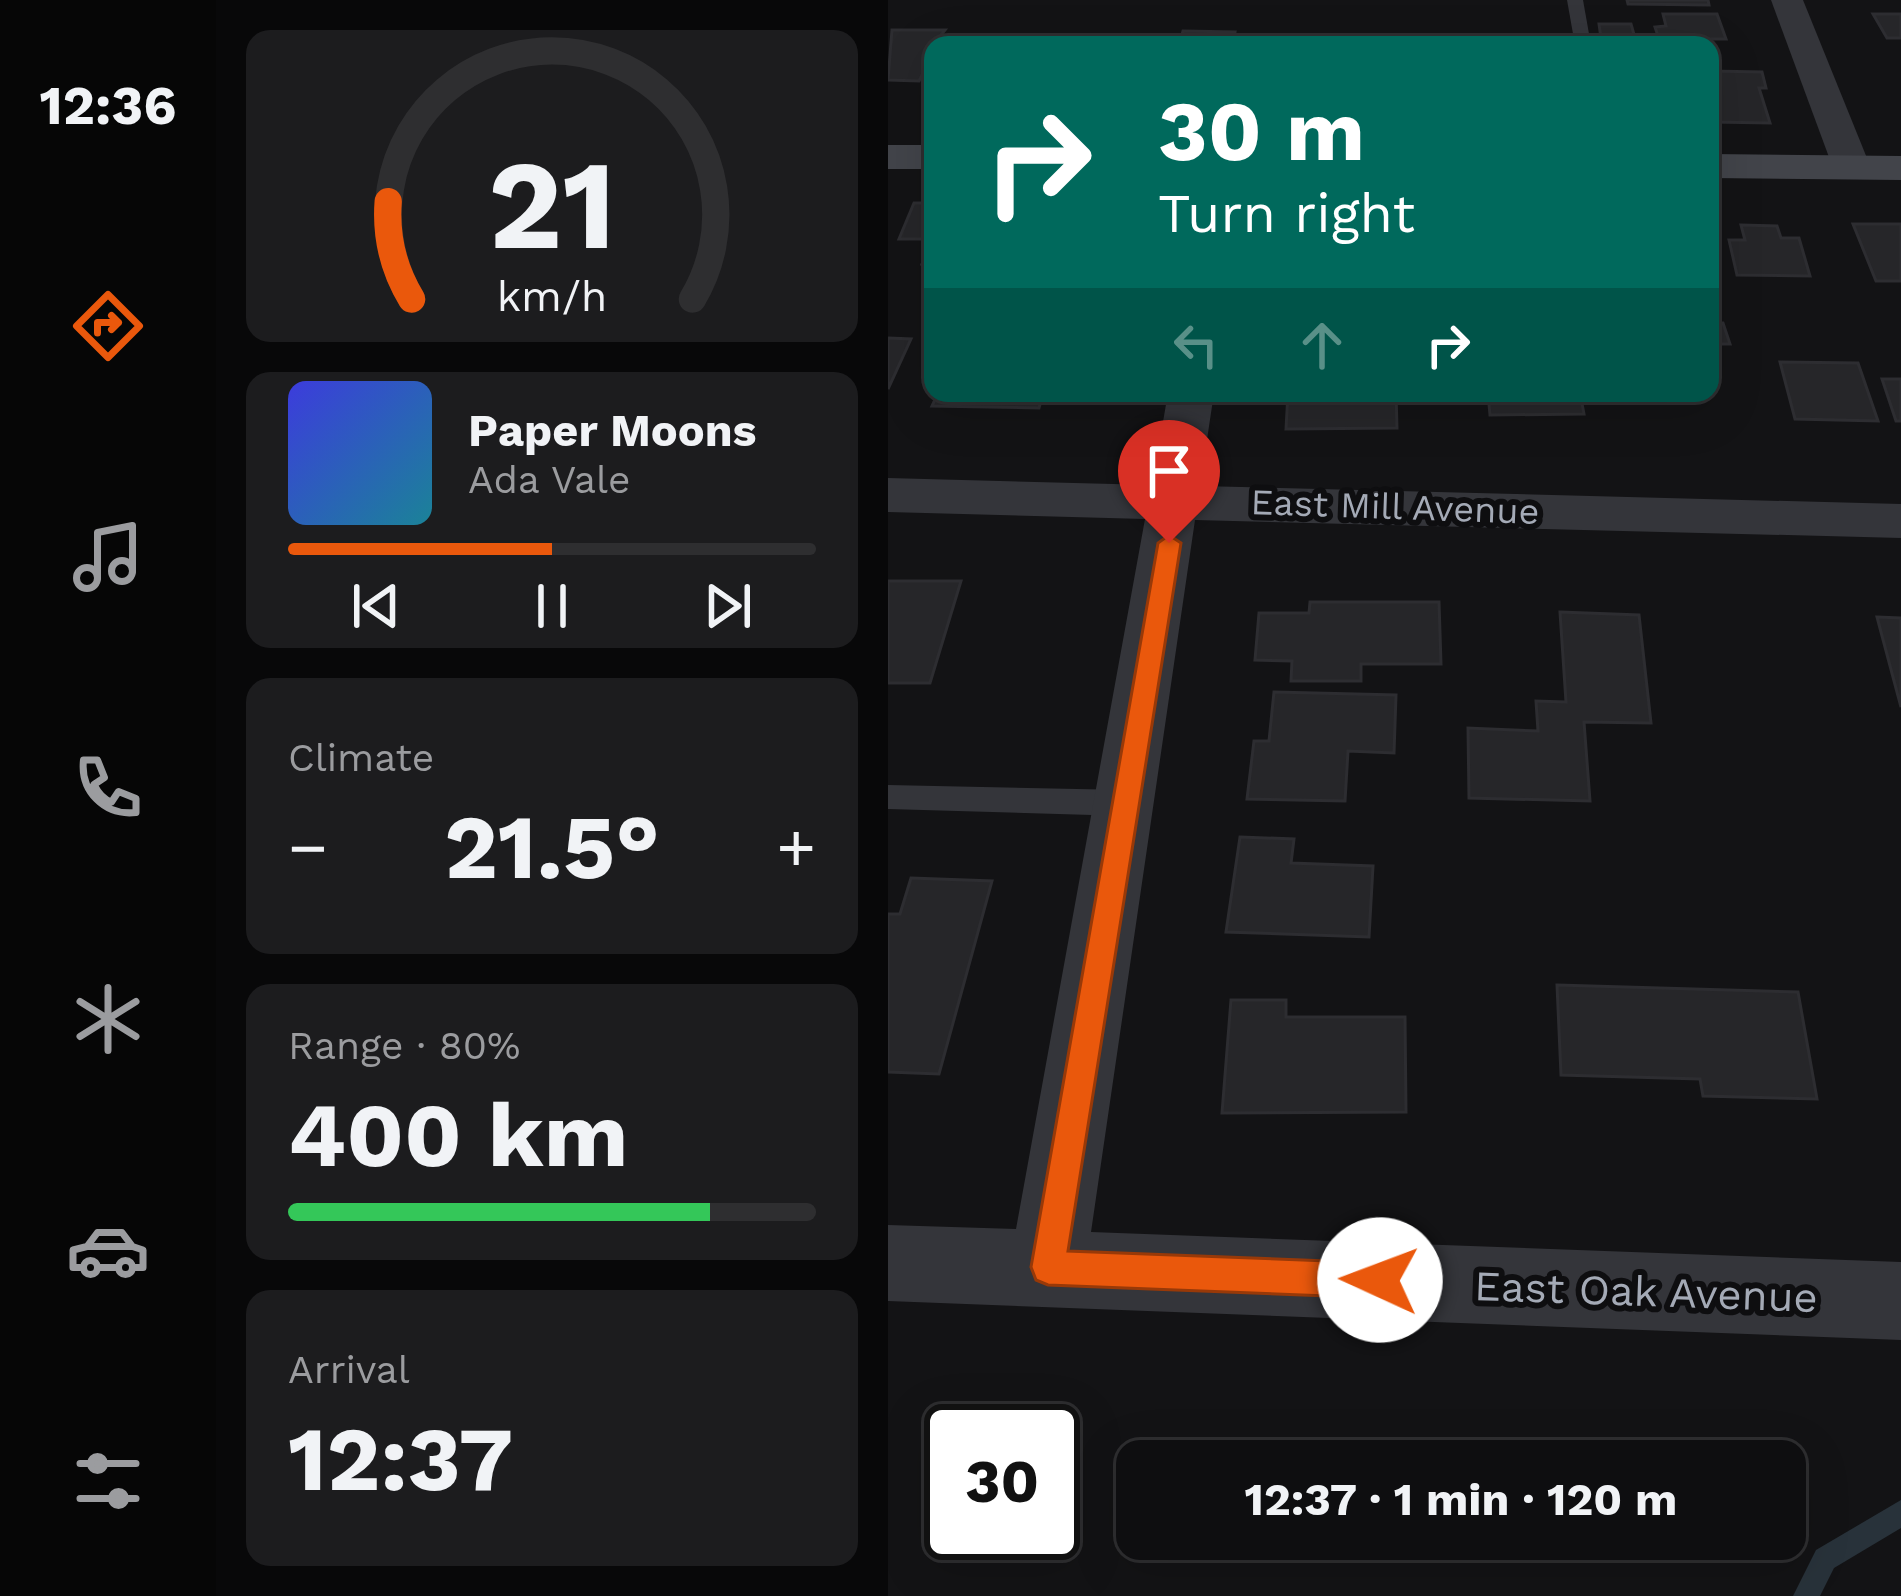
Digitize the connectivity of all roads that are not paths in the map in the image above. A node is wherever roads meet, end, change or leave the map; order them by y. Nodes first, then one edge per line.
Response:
1 (1575, 0) edge
2 (1787, 0) edge
3 (1581, 36) edge
4 (888, 157) edge
5 (924, 158) edge
6 (1719, 166) edge
7 (1852, 168) junction
8 (1901, 168) edge
9 (1190, 402) edge
10 (888, 495) edge
11 (1176, 500) junction
12 (1901, 521) edge
13 (888, 797) edge
14 (1126, 802) junction
15 (888, 1263) edge
16 (1048, 1267) junction
17 (1901, 1301) edge

1 - 3 lane
2 - 7 street
4 - 5 street
6 - 7 street
7 - 8 street
9 - 11 street
10 - 11 street, East Mill Avenue
11 - 12 street, East Mill Avenue
11 - 14 street
13 - 14 lane
14 - 16 street
15 - 16 street, East Oak Avenue
16 - 17 street, East Oak Avenue

